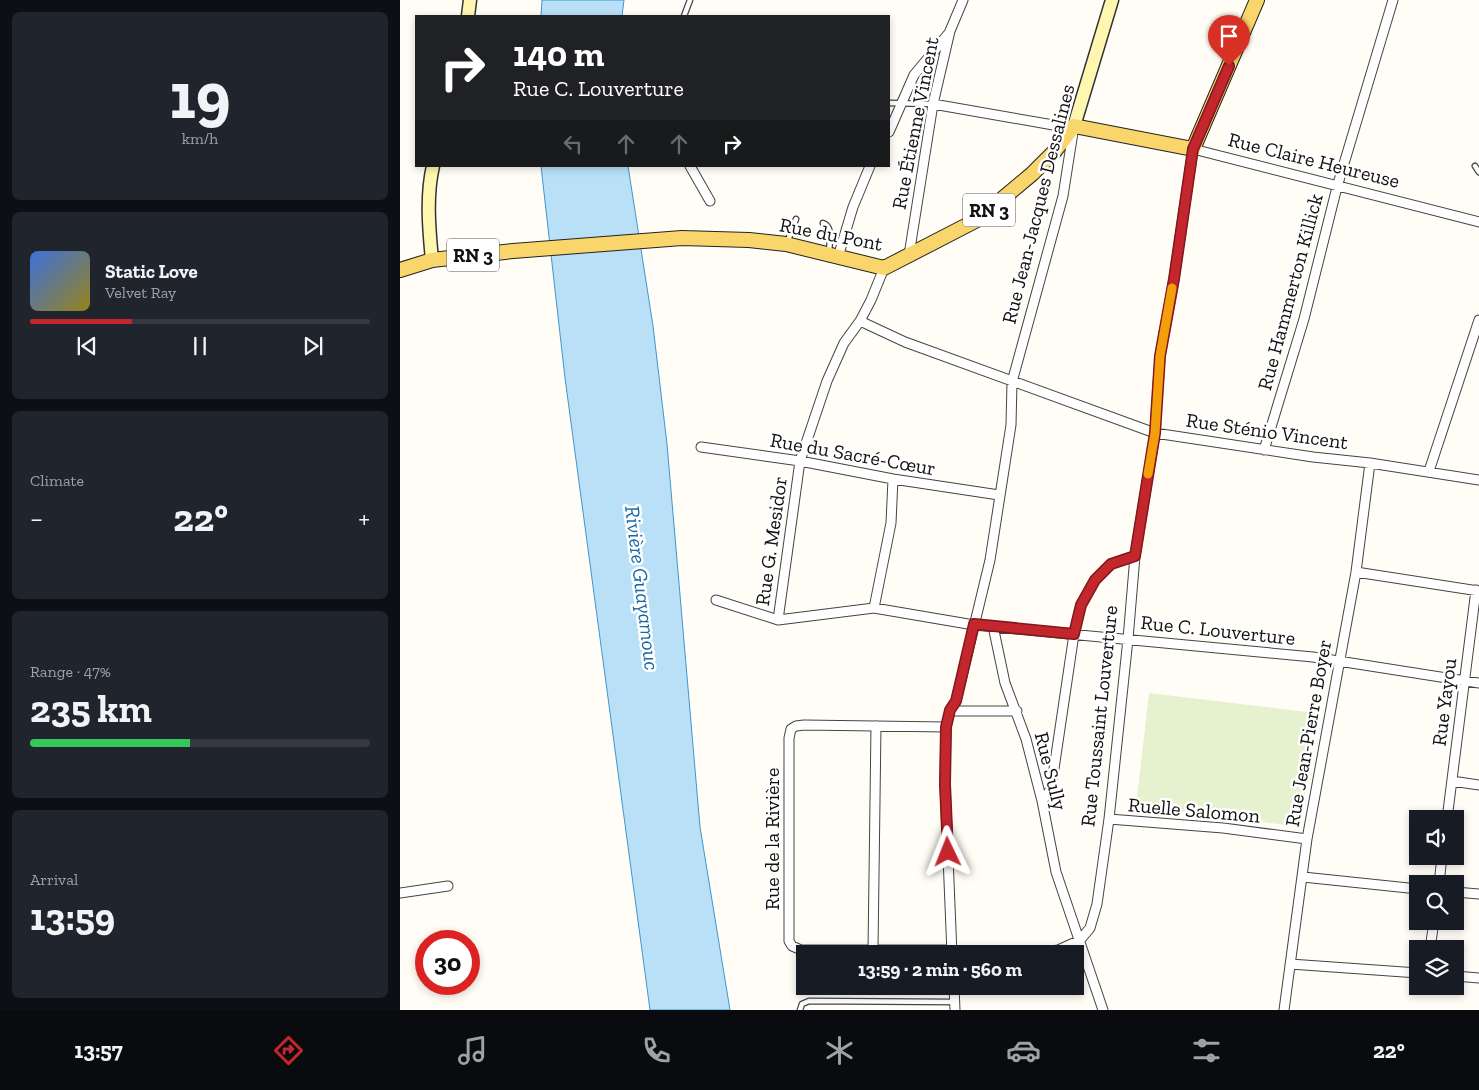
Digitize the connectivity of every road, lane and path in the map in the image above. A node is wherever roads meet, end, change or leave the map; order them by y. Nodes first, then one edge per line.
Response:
1 (470, 0) edge
2 (690, 0) edge
3 (963, 0) edge
4 (1112, 0) edge
5 (1257, 0) edge
6 (1393, 0) edge
7 (468, 15) edge
8 (684, 15) edge
9 (950, 31) junction
10 (890, 103) edge
11 (900, 104) junction
12 (933, 104) junction
13 (1074, 126) junction
14 (890, 129) edge
15 (1193, 149) junction
16 (1475, 166) dead end
17 (433, 167) edge
18 (691, 167) edge
19 (870, 167) edge
20 (1479, 172) edge
21 (1337, 187) junction
22 (710, 201) dead end
23 (796, 219) dead end
24 (1479, 222) edge
25 (823, 223) dead end
26 (786, 244) junction
27 (833, 256) junction
28 (909, 256) junction
29 (432, 260) junction
30 (884, 268) junction
31 (400, 270) edge
32 (1479, 320) edge
33 (860, 322) junction
34 (1012, 382) junction
35 (1155, 433) junction
36 (701, 447) dead end
37 (1264, 450) junction
38 (800, 461) junction
39 (1370, 462) junction
40 (1429, 471) junction
41 (893, 479) junction
42 (1479, 480) edge
43 (999, 495) junction
44 (1135, 556) junction
45 (1356, 572) junction
46 (1478, 591) edge
47 (716, 600) dead end
48 (874, 608) junction
49 (778, 620) junction
50 (974, 624) junction
51 (993, 626) junction
52 (1074, 634) junction
53 (1128, 639) junction
54 (1339, 661) junction
55 (1464, 681) junction
56 (1479, 683) edge
57 (950, 710) junction
58 (1017, 711) junction
59 (876, 726) junction
60 (946, 727) junction
61 (1452, 781) junction
62 (1479, 785) edge
63 (1042, 801) junction
64 (1448, 810) edge
65 (1108, 820) junction
66 (1307, 839) junction
67 (1303, 878) junction
68 (448, 886) dead end
69 (1409, 888) edge
70 (400, 893) edge
71 (1464, 893) edge
72 (1479, 894) edge
73 (1080, 940) junction
74 (873, 945) edge
75 (952, 945) edge
76 (1069, 945) edge
77 (796, 948) edge
78 (1290, 964) junction
79 (1409, 972) edge
80 (1464, 977) edge
81 (1479, 978) edge
82 (955, 1006) edge
83 (800, 1010) edge
84 (1103, 1010) edge
85 (1284, 1010) edge

1 - 7 main road
2 - 8 lane
3 - 9 street, Rue Étienne Vincent
4 - 13 main road, Rue Jean-Jacques Dessalines
5 - 15 main road, Rue Toussaint Louverture
6 - 21 street, Rue Hammerton Killick
9 - 11 street
9 - 12 street, Rue Étienne Vincent
10 - 11 lane
11 - 12 lane
11 - 14 street
12 - 13 street, Rue Claire Heureuse
12 - 28 street, Rue Étienne Vincent
13 - 15 main road, Rue Claire Heureuse
13 - 28 main road, Rue du Pont / RN 3
13 - 34 street, Rue Jean-Jacques Dessalines
15 - 21 street, Rue Claire Heureuse
15 - 35 street, Rue Toussaint Louverture
16 - 20 lane
17 - 29 main road
18 - 22 street
19 - 27 street
21 - 24 street, Rue Claire Heureuse
21 - 37 street, Rue Hammerton Killick
23 - 26 lane
25 - 27 lane
26 - 27 main road, Rue du Pont / RN 3
26 - 29 main road, Rue du Pont / RN 3
27 - 30 main road, Rue du Pont / RN 3
28 - 30 main road, Rue du Pont / RN 3
29 - 31 main road, RN 3
30 - 33 street, Rue G. Mesidor
32 - 40 street
33 - 34 street, Rue Sténio Vincent
33 - 38 street, Rue G. Mesidor
34 - 35 street, Rue Sténio Vincent
34 - 43 street, Rue Jean-Jacques Dessalines
35 - 37 street, Rue Sténio Vincent
35 - 44 street, Rue Toussaint Louverture
36 - 38 street, Rue du Sacré-Cœur
37 - 39 street, Rue Sténio Vincent
38 - 41 street, Rue du Sacré-Cœur
38 - 49 street, Rue G. Mesidor
39 - 40 street, Rue Sténio Vincent
39 - 45 street, Rue Jean-Pierre Boyer
40 - 42 street, Rue Sténio Vincent
41 - 43 street, Rue du Sacré-Cœur
41 - 48 street
43 - 50 street, Rue Jean-Jacques Dessalines
44 - 52 street
44 - 53 street, Rue Toussaint Louverture
45 - 46 street
45 - 54 street, Rue Jean-Pierre Boyer
46 - 55 street, Rue Yayou
47 - 49 street, Rue C. Louverture
48 - 49 street, Rue C. Louverture
48 - 50 street, Rue C. Louverture
50 - 51 street, Rue C. Louverture
50 - 57 street, Rue Jean-Jacques Dessalines
51 - 52 street, Rue C. Louverture
51 - 58 street, Rue Sully
52 - 53 street, Rue C. Louverture
52 - 63 street
53 - 54 street, Rue C. Louverture
53 - 65 street, Rue Toussaint Louverture
54 - 55 street, Rue C. Louverture
54 - 66 street, Rue Jean-Pierre Boyer
55 - 56 street, Rue C. Louverture
55 - 61 street, Rue Yayou
57 - 58 street
57 - 60 street, Rue Jean-Jacques Dessalines
58 - 63 street, Rue Sully
59 - 60 street
59 - 74 street
59 - 77 street, Rue de la Rivière
60 - 75 street, Rue Jean-Jacques Dessalines
61 - 62 street
61 - 64 street, Rue Yayou
63 - 73 street, Rue Sully
65 - 66 street, Ruelle Salomon
65 - 73 street, Rue Toussaint Louverture
66 - 67 street, Rue Jean-Pierre Boyer
67 - 69 street
67 - 78 street, Rue Jean-Pierre Boyer
68 - 70 street
71 - 72 street
73 - 76 street
73 - 84 street, Rue Sully
78 - 79 street
78 - 85 street, Rue Jean-Pierre Boyer
80 - 81 street
82 - 83 lane

